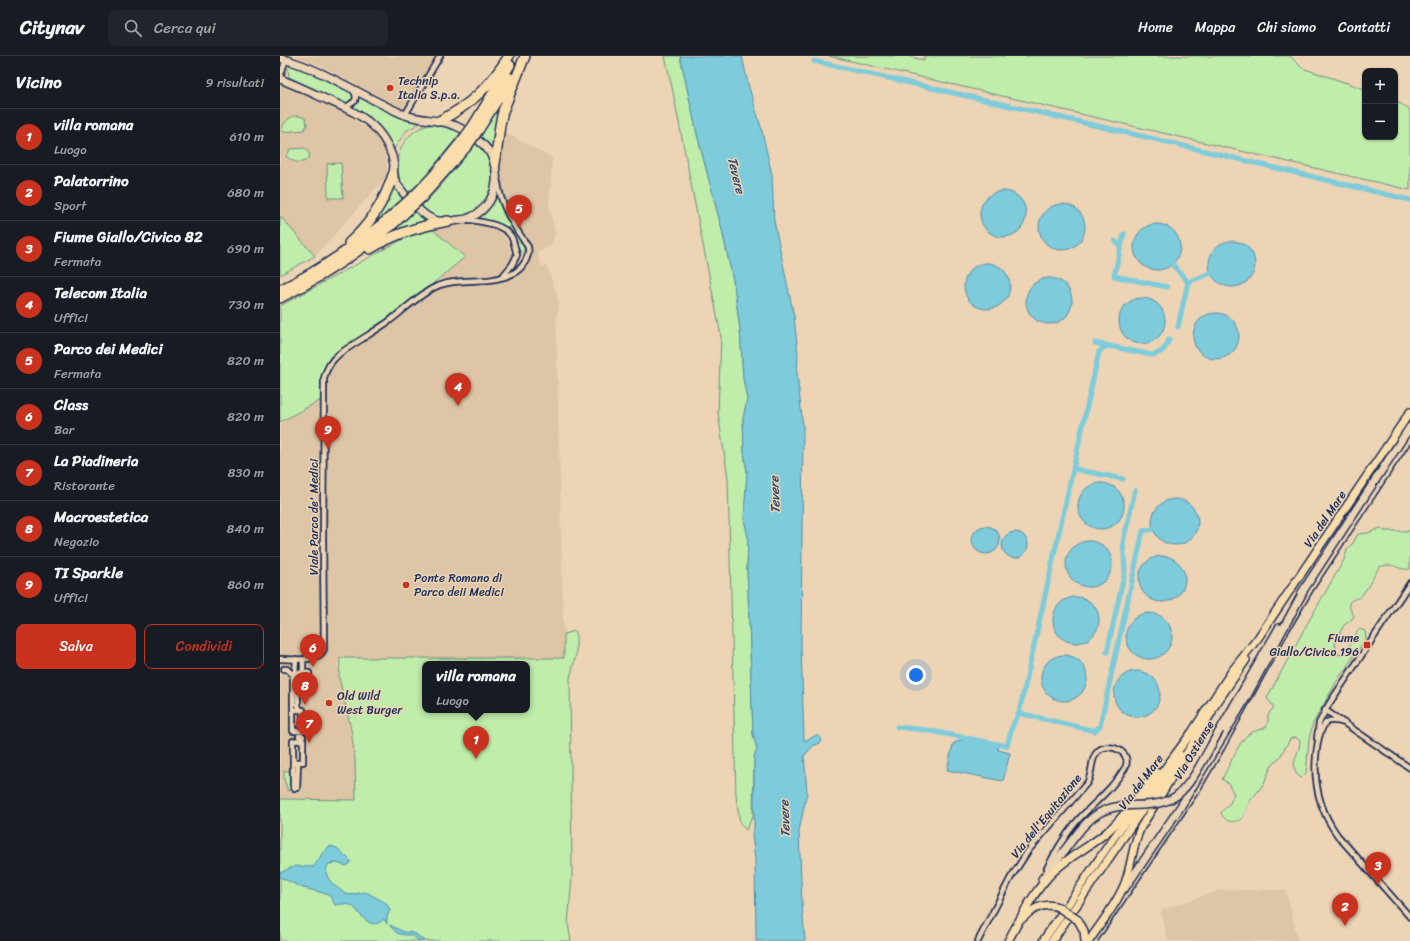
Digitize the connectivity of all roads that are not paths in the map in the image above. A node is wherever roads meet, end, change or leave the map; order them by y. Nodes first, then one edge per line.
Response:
1 (440, 56) edge
2 (509, 56) edge
3 (514, 56) edge
4 (521, 56) edge
5 (525, 56) edge
6 (283, 58) edge
7 (280, 78) edge
8 (353, 89) junction
9 (345, 108) junction
10 (405, 115) junction
11 (436, 121) junction
12 (476, 128) junction
13 (464, 130) dead end
14 (479, 141) dead end
15 (495, 164) junction
16 (394, 170) junction
17 (496, 174) junction
18 (466, 219) junction
19 (448, 222) junction
20 (389, 223) junction
21 (517, 255) junction
22 (344, 261) junction
23 (524, 263) junction
24 (322, 267) junction
25 (502, 277) junction
26 (280, 290) edge
27 (280, 298) edge
28 (1410, 412) edge
29 (1410, 427) edge
30 (1410, 583) edge
31 (1303, 592) junction
32 (1258, 638) junction
33 (280, 659) edge
34 (288, 659) junction
35 (296, 659) junction
36 (303, 659) junction
37 (297, 673) junction
38 (309, 684) dead end
39 (1220, 700) junction
40 (1210, 705) junction
41 (293, 710) junction
42 (300, 710) junction
43 (1325, 710) junction
44 (1345, 723) junction
45 (1317, 745) junction
46 (296, 762) junction
47 (1410, 768) edge
48 (296, 788) dead end
49 (1061, 851) junction
50 (1118, 898) junction
51 (1028, 904) junction
52 (1410, 917) edge
53 (1020, 921) junction
54 (978, 941) edge
55 (1008, 941) edge
56 (1043, 941) edge
57 (1052, 941) edge
58 (1085, 941) edge
59 (1089, 941) edge

1 - 10 street
2 - 11 highway
3 - 12 highway
4 - 12 highway
5 - 15 highway
6 - 7 street
6 - 8 main road
7 - 9 main road
8 - 9 street
8 - 10 main road
9 - 16 main road
10 - 11 main road
11 - 13 main road
12 - 20 highway, bridge
14 - 15 main road
15 - 17 main road
16 - 19 main road
16 - 24 highway
17 - 18 main road
17 - 23 street
18 - 19 main road
18 - 21 street
19 - 22 highway
20 - 22 highway
20 - 24 highway
21 - 23 street
21 - 25 street
22 - 27 highway
23 - 25 street, Viale Parco de' Medici
24 - 26 highway
25 - 36 street, Viale Parco de' Medici
28 - 32 main road, Via del Mare
29 - 31 main road, Via Ostiense
30 - 43 street
31 - 49 main road, Via Ostiense, bridge
31 - 50 main road, Via Ostiense
32 - 39 main road, Via del Mare
32 - 40 main road, Via del Mare
33 - 34 street
34 - 35 street
34 - 37 street
35 - 36 street
35 - 37 street
36 - 37 street
37 - 38 street
37 - 41 street
37 - 42 street
39 - 50 main road
39 - 57 main road, Via del Mare
40 - 51 main road
40 - 56 main road, Via del Mare
41 - 42 street
41 - 42 street
43 - 44 street
43 - 45 street
44 - 45 street
44 - 47 street
45 - 52 street
46 - 46 street
46 - 48 street
49 - 51 main road, Via Ostiense
49 - 54 street, Via dell'Equitazione
50 - 59 main road, Via Ostiense
51 - 53 main road, Via Ostiense
53 - 55 main road, Via Ostiense
53 - 58 main road, bridge

